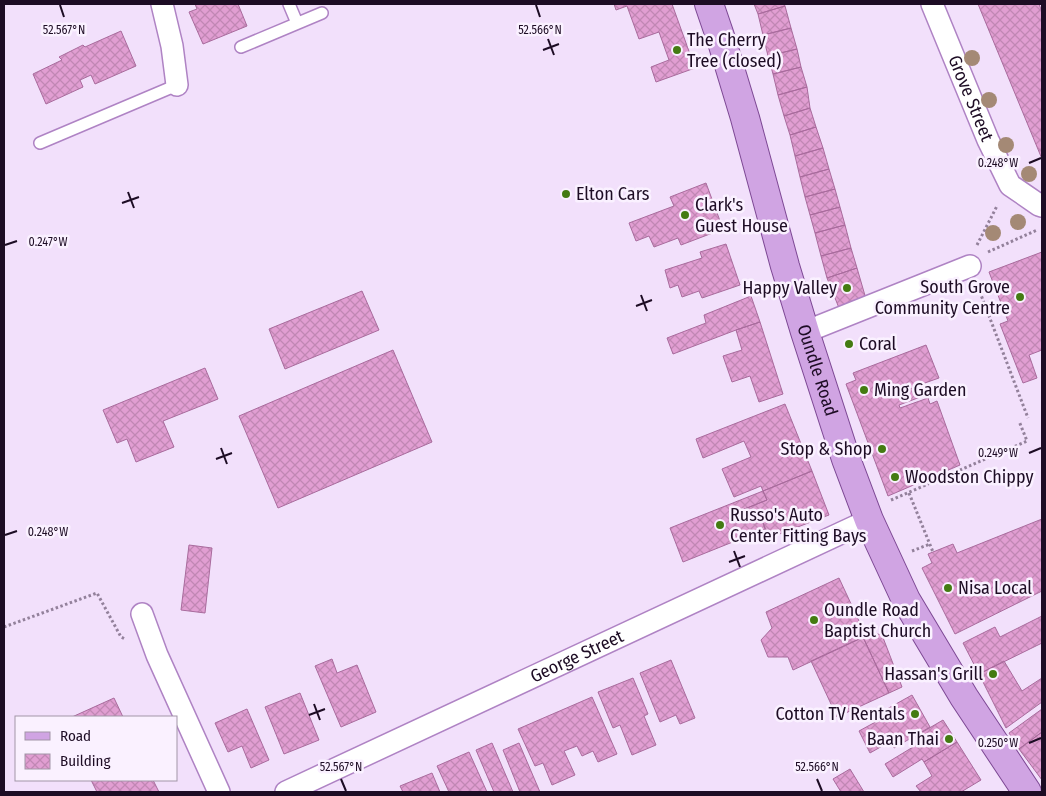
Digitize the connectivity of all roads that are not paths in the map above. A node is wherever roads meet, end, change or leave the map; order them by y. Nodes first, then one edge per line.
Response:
1 (162, 4) edge
2 (289, 4) edge
3 (709, 4) edge
4 (932, 4) edge
5 (322, 13) dead end
6 (297, 23) junction
7 (242, 47) dead end
8 (177, 85) joint
9 (40, 144) dead end
10 (1042, 206) edge
11 (969, 263) road end
12 (805, 332) junction
13 (867, 516) junction
14 (142, 614) dead end
15 (1024, 791) edge
16 (219, 792) edge
17 (286, 792) edge

1 - 8 street
2 - 6 lane
3 - 12 main road, Oundle Road
4 - 10 street, Grove Street
5 - 6 lane
6 - 7 lane
8 - 9 lane
11 - 12 street
12 - 13 main road, Oundle Road
13 - 15 main road, Oundle Road
13 - 17 street, George Street
14 - 16 street

